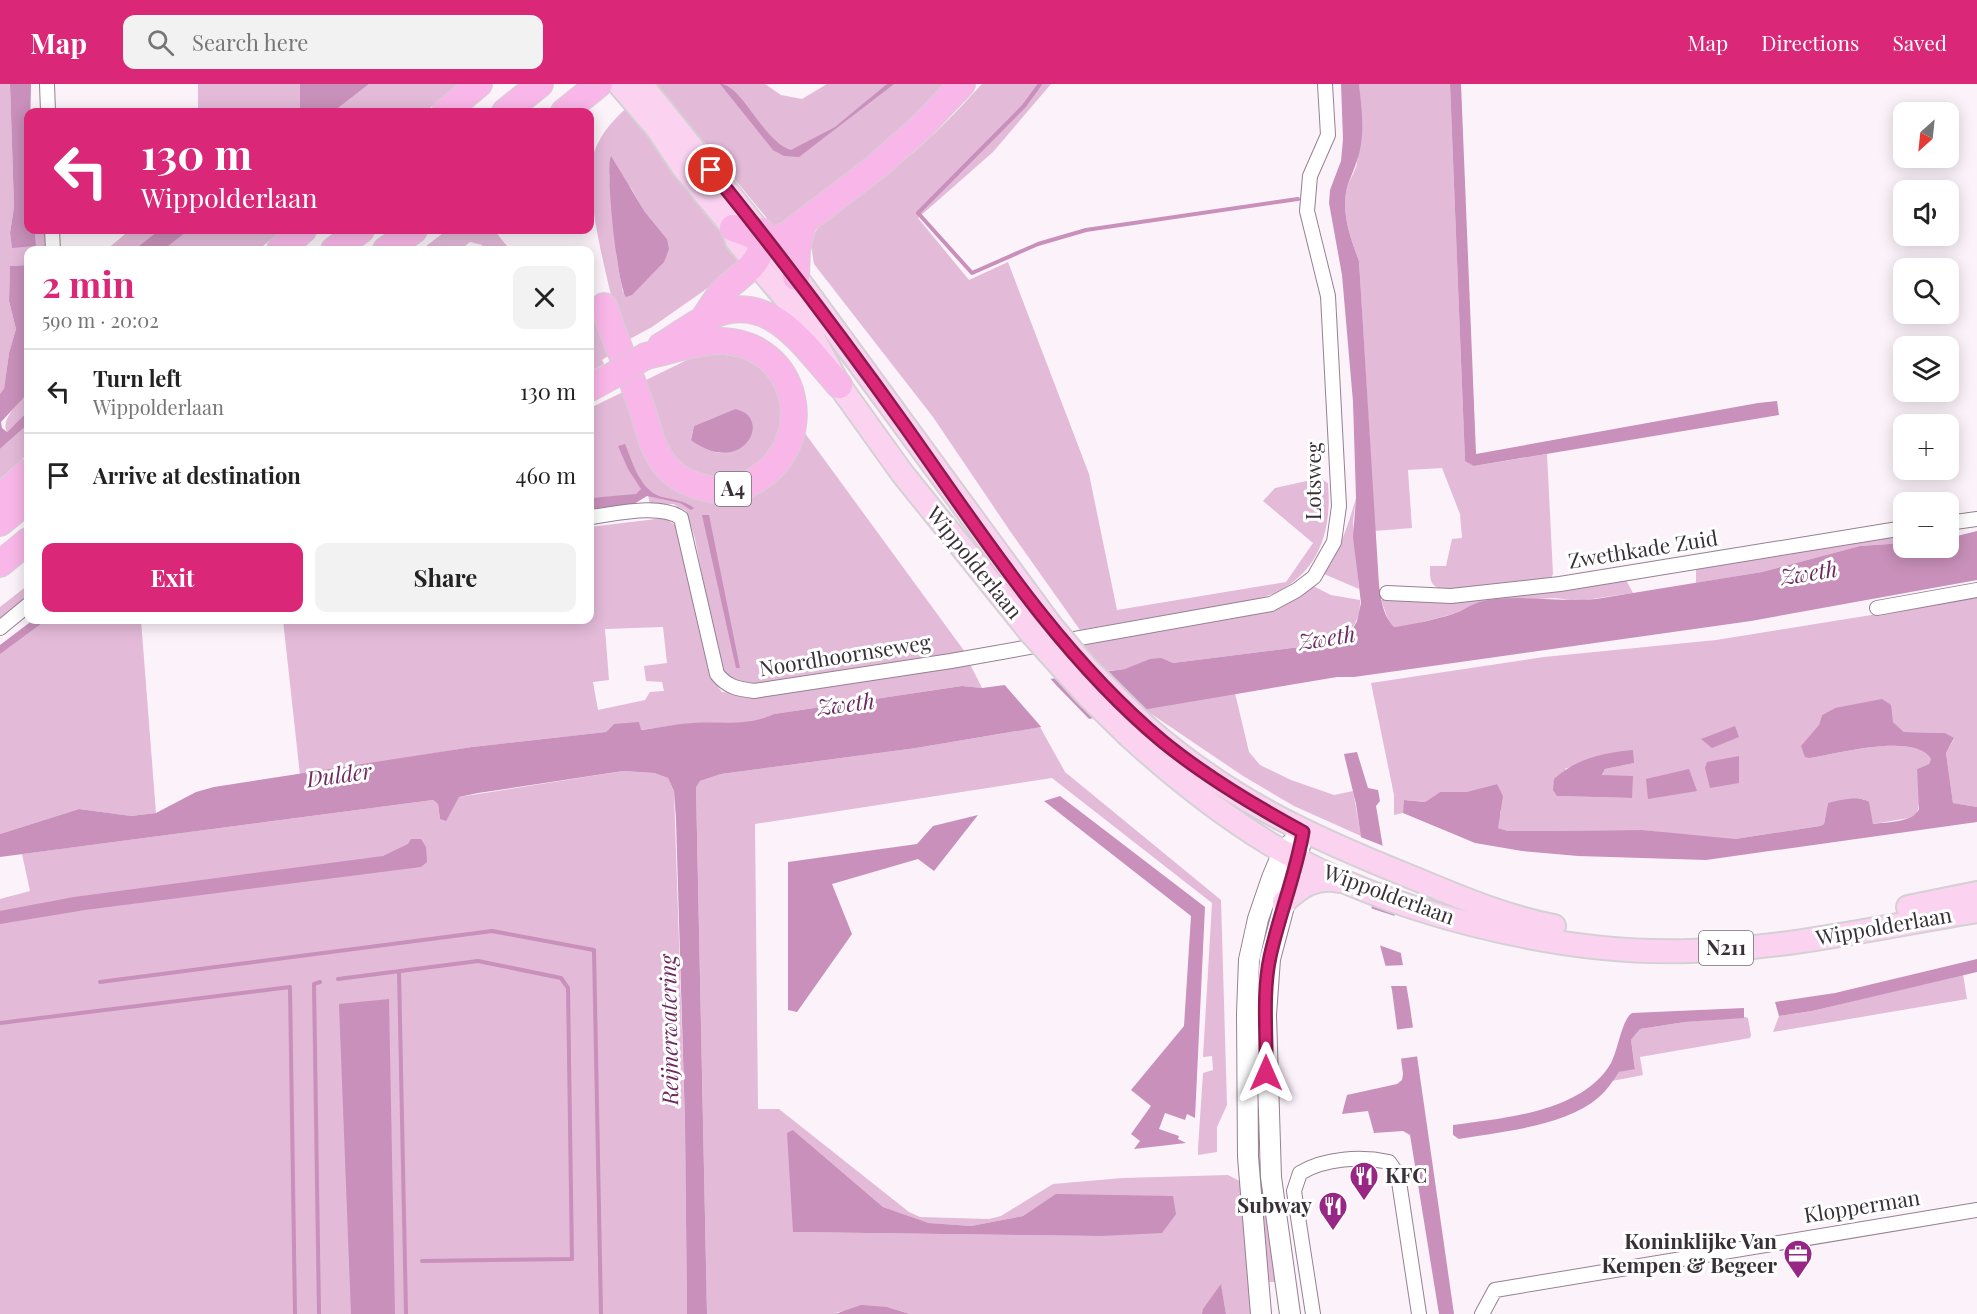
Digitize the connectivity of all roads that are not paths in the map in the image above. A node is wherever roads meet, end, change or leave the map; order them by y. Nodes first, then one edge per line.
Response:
1 (47, 84) edge
2 (479, 84) edge
3 (540, 84) edge
4 (600, 84) edge
5 (620, 84) edge
6 (641, 84) edge
7 (962, 84) edge
8 (1325, 84) edge
9 (48, 108) edge
10 (450, 108) edge
11 (510, 108) edge
12 (569, 108) edge
13 (652, 111) junction
14 (803, 224) junction
15 (733, 228) joint
16 (298, 234) edge
17 (356, 234) edge
18 (408, 234) edge
19 (762, 244) junction
20 (285, 246) edge
21 (339, 246) edge
22 (392, 246) edge
23 (796, 277) junction
24 (604, 306) dead end
25 (703, 319) junction
26 (645, 356) junction
27 (600, 382) edge
28 (838, 385) junction
29 (24, 476) edge
30 (0, 498) edge
31 (24, 503) edge
32 (594, 517) edge
33 (1977, 519) edge
34 (1959, 521) edge
35 (0, 523) edge
36 (1893, 530) edge
37 (24, 544) edge
38 (24, 556) edge
39 (0, 564) edge
40 (0, 571) edge
41 (1977, 591) edge
42 (1387, 592) dead end
43 (24, 608) edge
44 (1877, 608) dead end
45 (0, 628) edge
46 (1040, 628) junction
47 (951, 661) joint
48 (1136, 730) junction
49 (1303, 832) junction
50 (1291, 855) junction
51 (1350, 884) junction
52 (1977, 893) edge
53 (1284, 902) junction
54 (1977, 911) edge
55 (1977, 1210) edge
56 (1288, 1305) edge
57 (1260, 1307) edge
58 (1482, 1313) edge
59 (1313, 1314) edge
60 (1419, 1314) edge

1 - 9 street
2 - 10 highway
3 - 11 highway
4 - 12 highway
5 - 13 main road, Wippolderlaan / N211
6 - 13 main road, Wippolderlaan / N211
7 - 14 highway, A4
8 - 47 street, Lotsweg
13 - 15 main road, Wippolderlaan / N211
13 - 19 main road, Wippolderlaan / N211
14 - 19 highway, A4
14 - 23 highway
15 - 19 highway
16 - 20 highway
17 - 21 highway
18 - 22 highway
19 - 23 main road, Wippolderlaan / N211
19 - 25 highway, A4
19 - 28 main road, Wippolderlaan / N211
23 - 46 main road, Wippolderlaan / N211
24 - 26 highway, A4
25 - 26 highway, A4
25 - 28 highway, A4
26 - 27 highway, A4, bridge
28 - 46 main road, Wippolderlaan / N211
29 - 30 highway
31 - 35 highway
32 - 47 street, Noordhoornseweg
33 - 34 street
36 - 42 street, Zwethkade Zuid
37 - 39 highway
38 - 40 highway
41 - 44 street
43 - 45 street
46 - 48 main road, Wippolderlaan / N211, bridge
48 - 49 main road, Wippolderlaan / N211
48 - 50 main road, Wippolderlaan / N211
49 - 50 street
49 - 52 main road, Wippolderlaan / N211
50 - 51 main road, Wippolderlaan / N211
50 - 53 street
50 - 57 street
51 - 53 main road
51 - 54 main road, Wippolderlaan / N211
53 - 56 street
55 - 58 street, Klopperman
56 - 57 street
59 - 60 street

